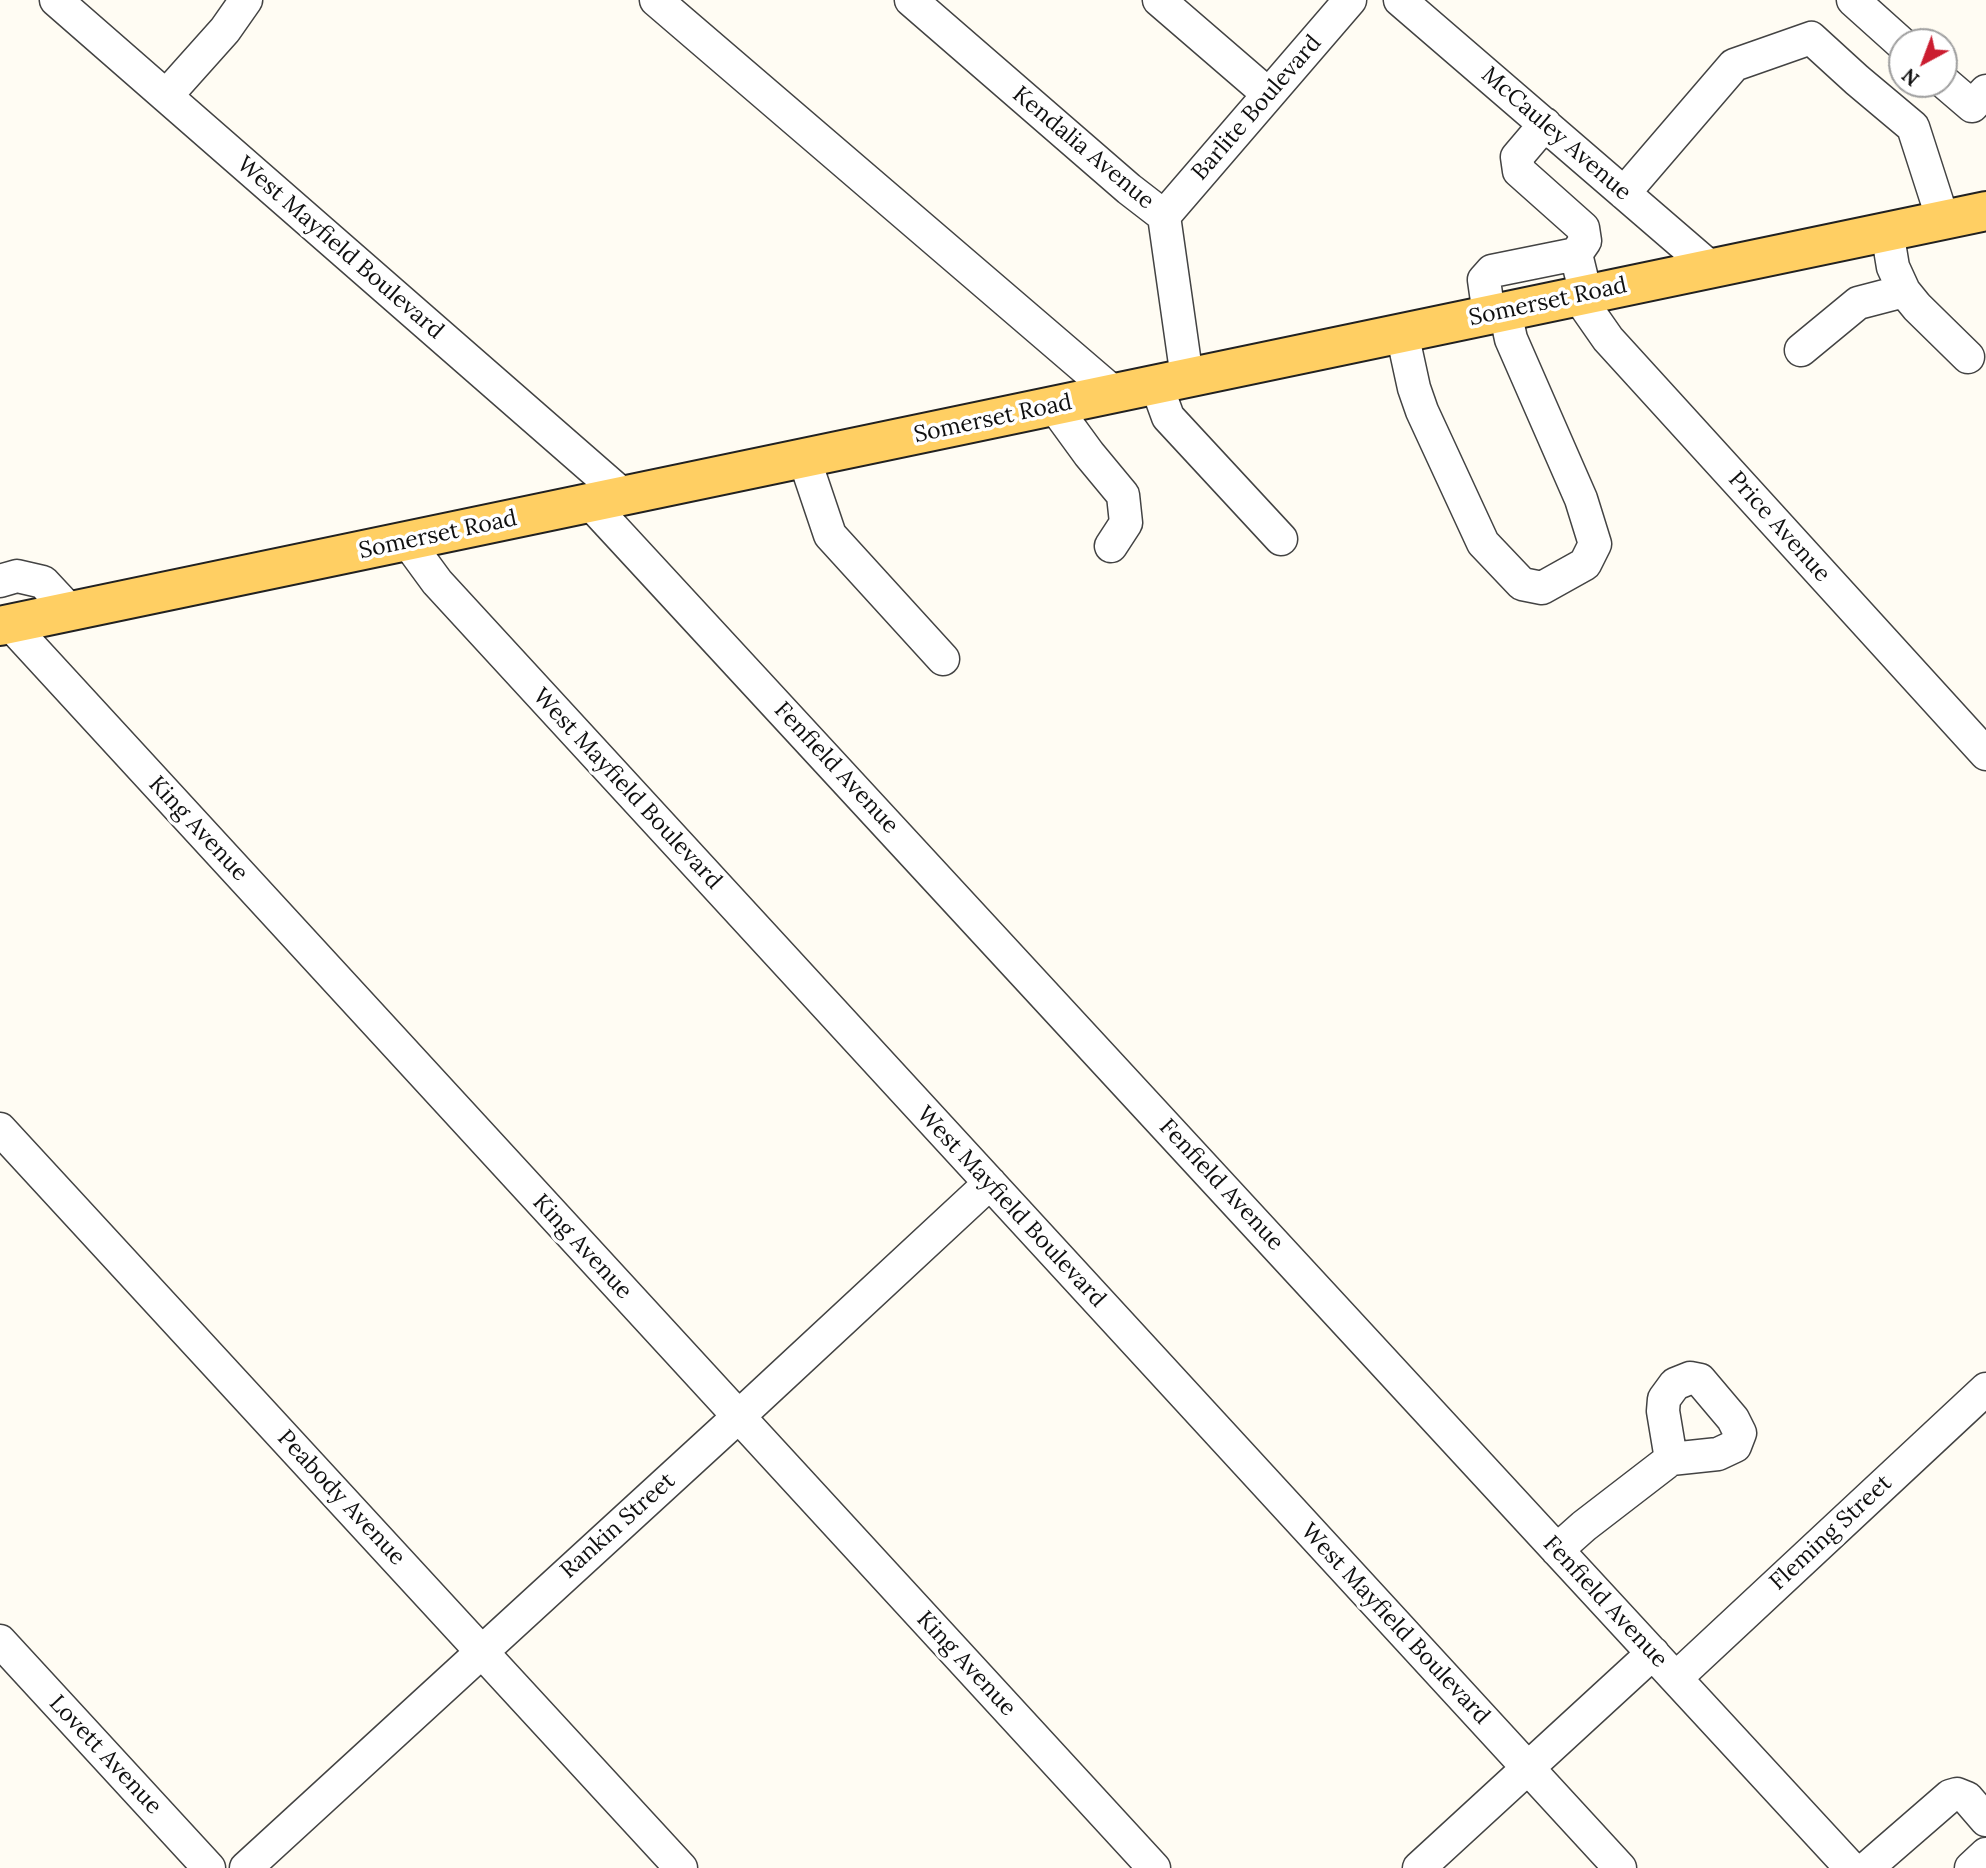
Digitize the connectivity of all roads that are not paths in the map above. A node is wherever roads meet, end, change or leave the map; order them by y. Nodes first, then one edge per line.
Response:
1 (56, 0) edge
2 (246, 0) edge
3 (656, 0) edge
4 (911, 0) edge
5 (1158, 0) edge
6 (1350, 0) edge
7 (1400, 0) edge
8 (1853, 0) edge
9 (1888, 31) edge
10 (1986, 91) edge
11 (1268, 94) junction
12 (1958, 94) edge
13 (166, 96) junction
14 (1545, 124) junction
15 (1624, 193) junction
16 (1986, 211) edge
17 (1164, 216) junction
18 (1943, 220) junction
19 (1887, 231) junction
20 (1576, 254) junction
21 (1711, 268) junction
22 (1904, 290) junction
23 (1582, 295) junction
24 (1497, 313) junction
25 (1402, 333) junction
26 (1801, 350) dead end
27 (1968, 357) dead end
28 (1171, 381) junction
29 (1114, 393) junction
30 (1054, 406) junction
31 (804, 458) junction
32 (607, 499) junction
33 (1281, 539) dead end
34 (407, 541) junction
35 (1111, 546) dead end
36 (0, 582) edge
37 (71, 612) junction
38 (5, 625) edge
39 (943, 659) dead end
40 (1986, 754) edge
41 (0, 1129) edge
42 (990, 1183) junction
43 (1986, 1389) edge
44 (738, 1417) junction
45 (1671, 1459) dead end
46 (1558, 1550) junction
47 (0, 1641) edge
48 (482, 1651) junction
49 (1653, 1653) junction
50 (1676, 1678) junction
51 (1527, 1768) junction
52 (1986, 1820) edge
53 (1986, 1854) edge
54 (1886, 1862) edge
55 (209, 1868) edge
56 (246, 1868) edge
57 (681, 1868) edge
58 (1154, 1868) edge
59 (1419, 1868) edge
60 (1620, 1868) edge
61 (1851, 1868) edge
62 (1970, 1868) edge

1 - 13 street, West Mayfield Boulevard
2 - 13 street
3 - 29 street
4 - 17 street, Kendalia Avenue
5 - 11 street
6 - 11 street, Barlite Boulevard
7 - 14 street, McCauley Avenue
8 - 9 street
10 - 12 street
11 - 17 street, Barlite Boulevard
13 - 32 street, West Mayfield Boulevard
14 - 15 street, McCauley Avenue
14 - 20 street
15 - 18 street
15 - 21 street, McCauley Avenue
16 - 18 main road, Somerset Road
17 - 28 street, Kendalia Avenue
18 - 19 main road, Somerset Road
19 - 21 main road, Somerset Road
19 - 22 street
20 - 23 street
20 - 24 street
21 - 23 main road, Somerset Road
22 - 26 street
22 - 27 street
23 - 24 main road, Somerset Road
23 - 40 street, Price Avenue
24 - 25 main road, Somerset Road
24 - 25 street
25 - 28 main road, Somerset Road
28 - 29 main road, Somerset Road
28 - 33 street, Kendalia Avenue
29 - 30 main road, Somerset Road
30 - 31 main road, Somerset Road
30 - 35 street
31 - 32 main road, Somerset Road
31 - 39 street
32 - 34 main road, Somerset Road
32 - 46 street, Fenfield Avenue
34 - 37 main road, Somerset Road
34 - 42 street, West Mayfield Boulevard
36 - 37 street
37 - 38 main road, Somerset Road
38 - 44 street, King Avenue
41 - 48 street, Peabody Avenue
42 - 44 street, Rankin Street
42 - 51 street, West Mayfield Boulevard
43 - 50 street, Fleming Street
44 - 48 street, Rankin Street
44 - 58 street, King Avenue
45 - 46 street
46 - 49 street, Fenfield Avenue
47 - 55 street, Lovett Avenue
48 - 56 street, Rankin Street
48 - 57 street, Peabody Avenue
49 - 50 street, Fenfield Avenue
49 - 51 street
50 - 61 street, Fenfield Avenue
51 - 59 street
51 - 60 street, West Mayfield Boulevard
52 - 54 street
53 - 62 street

